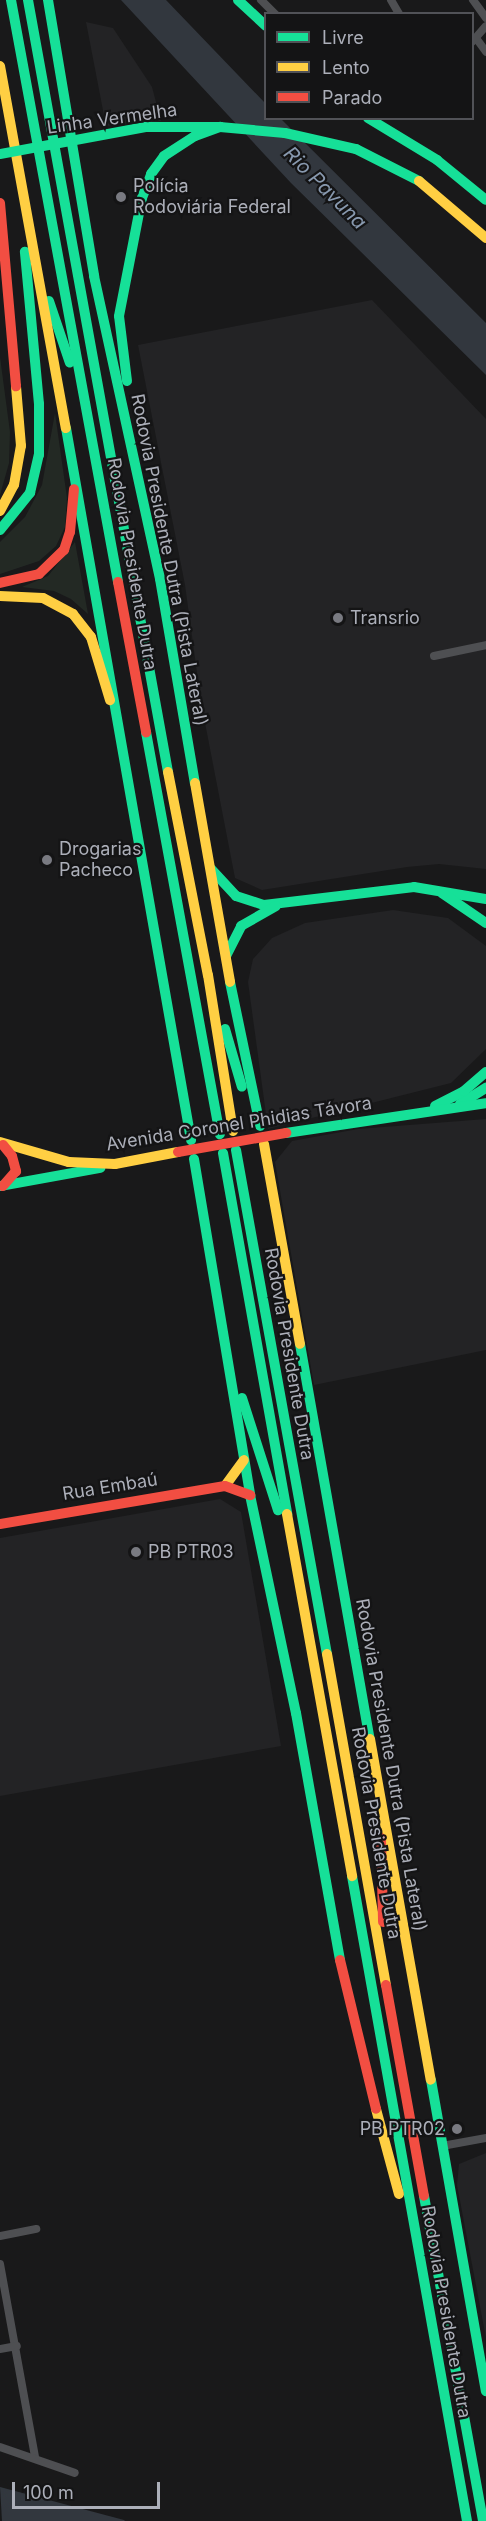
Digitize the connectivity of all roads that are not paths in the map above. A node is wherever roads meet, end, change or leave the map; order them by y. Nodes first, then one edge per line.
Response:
1 (11, 0) edge
2 (28, 0) edge
3 (48, 0) edge
4 (238, 0) edge
5 (261, 0) edge
6 (473, 0) edge
7 (272, 12) edge
8 (486, 18) edge
9 (264, 24) edge
10 (486, 26) edge
11 (474, 40) edge
12 (486, 52) edge
13 (0, 66) edge
14 (371, 120) edge
15 (220, 127) junction
16 (0, 154) edge
17 (21, 175) junction
18 (486, 200) edge
19 (0, 203) edge
20 (449, 204) junction
21 (486, 228) edge
22 (486, 238) edge
23 (40, 285) junction
24 (131, 437) junction
25 (75, 481) junction
26 (0, 511) edge
27 (0, 530) edge
28 (116, 566) junction
29 (0, 583) edge
30 (0, 596) edge
31 (486, 645) edge
32 (434, 656) dead end
33 (121, 737) junction
34 (210, 867) junction
35 (434, 888) junction
36 (486, 899) edge
37 (278, 906) junction
38 (486, 923) edge
39 (225, 959) junction
40 (208, 975) junction
41 (486, 1072) edge
42 (486, 1088) edge
43 (486, 1103) edge
44 (449, 1108) junction
45 (415, 1113) junction
46 (233, 1131) dead end
47 (220, 1134) dead end
48 (191, 1140) dead end
49 (0, 1142) edge
50 (262, 1145) dead end
51 (236, 1150) dead end
52 (223, 1153) dead end
53 (194, 1159) dead end
54 (115, 1164) junction
55 (1, 1186) edge
56 (227, 1350) junction
57 (245, 1460) junction
58 (225, 1486) junction
59 (250, 1495) junction
60 (0, 1524) edge
61 (293, 1557) junction
62 (380, 1784) junction
63 (384, 1970) junction
64 (486, 2138) edge
65 (442, 2146) junction
66 (36, 2229) dead end
67 (0, 2236) edge
68 (419, 2260) junction
69 (0, 2264) edge
70 (17, 2346) junction
71 (0, 2349) edge
72 (486, 2391) edge
73 (0, 2447) edge
74 (35, 2457) junction
75 (75, 2473) dead end
76 (467, 2521) edge
77 (483, 2521) edge

1 - 28 main road, Rodovia Presidente Dutra
2 - 40 main road, Rodovia Presidente Dutra
3 - 24 main road, Rodovia Presidente Dutra (Pista Lateral)
4 - 9 main road
5 - 7 street
6 - 8 street
10 - 11 street
11 - 12 street
13 - 17 main road
14 - 18 main road
15 - 16 main road, Linha Vermelha, bridge
15 - 20 main road, Linha Vermelha
15 - 24 main road
17 - 23 main road
17 - 27 main road
19 - 26 main road
20 - 21 main road
20 - 22 main road, Linha Vermelha
23 - 25 main road
23 - 28 main road
24 - 34 main road, Rodovia Presidente Dutra (Pista Lateral)
25 - 29 main road
25 - 33 main road
28 - 47 main road, Rodovia Presidente Dutra
30 - 33 main road
31 - 32 street
33 - 48 main road
34 - 37 main road
34 - 39 main road, Rodovia Presidente Dutra (Pista Lateral)
35 - 36 main road
35 - 37 main road
35 - 38 main road
37 - 39 main road
39 - 40 main road, Rodovia Presidente Dutra (Pista Lateral)
40 - 46 main road, Rodovia Presidente Dutra
41 - 45 main road
42 - 44 main road
43 - 44 main road, Avenida Coronel Phidias Távora
44 - 45 main road, Avenida Coronel Phidias Távora
45 - 54 main road, Avenida Coronel Phidias Távora, bridge
49 - 54 main road, Avenida Coronel Phidias Távora
49 - 55 main road
50 - 62 main road, Rodovia Presidente Dutra (Pista Lateral)
51 - 63 main road, Rodovia Presidente Dutra
52 - 61 main road, Rodovia Presidente Dutra
53 - 56 main road
54 - 55 main road
56 - 57 main road
56 - 61 main road
57 - 58 main road
57 - 59 main road
58 - 59 main road, Rua Embaú
58 - 60 main road, Rua Embaú
59 - 68 main road
61 - 68 main road, Rodovia Presidente Dutra
62 - 63 main road
62 - 65 main road, Rodovia Presidente Dutra (Pista Lateral)
63 - 77 main road, Rodovia Presidente Dutra
64 - 65 street
65 - 72 main road, Rodovia Presidente Dutra (Pista Lateral)
66 - 67 street
68 - 76 main road, Rodovia Presidente Dutra
69 - 70 street
70 - 71 street
70 - 74 street
73 - 74 street
74 - 75 street

